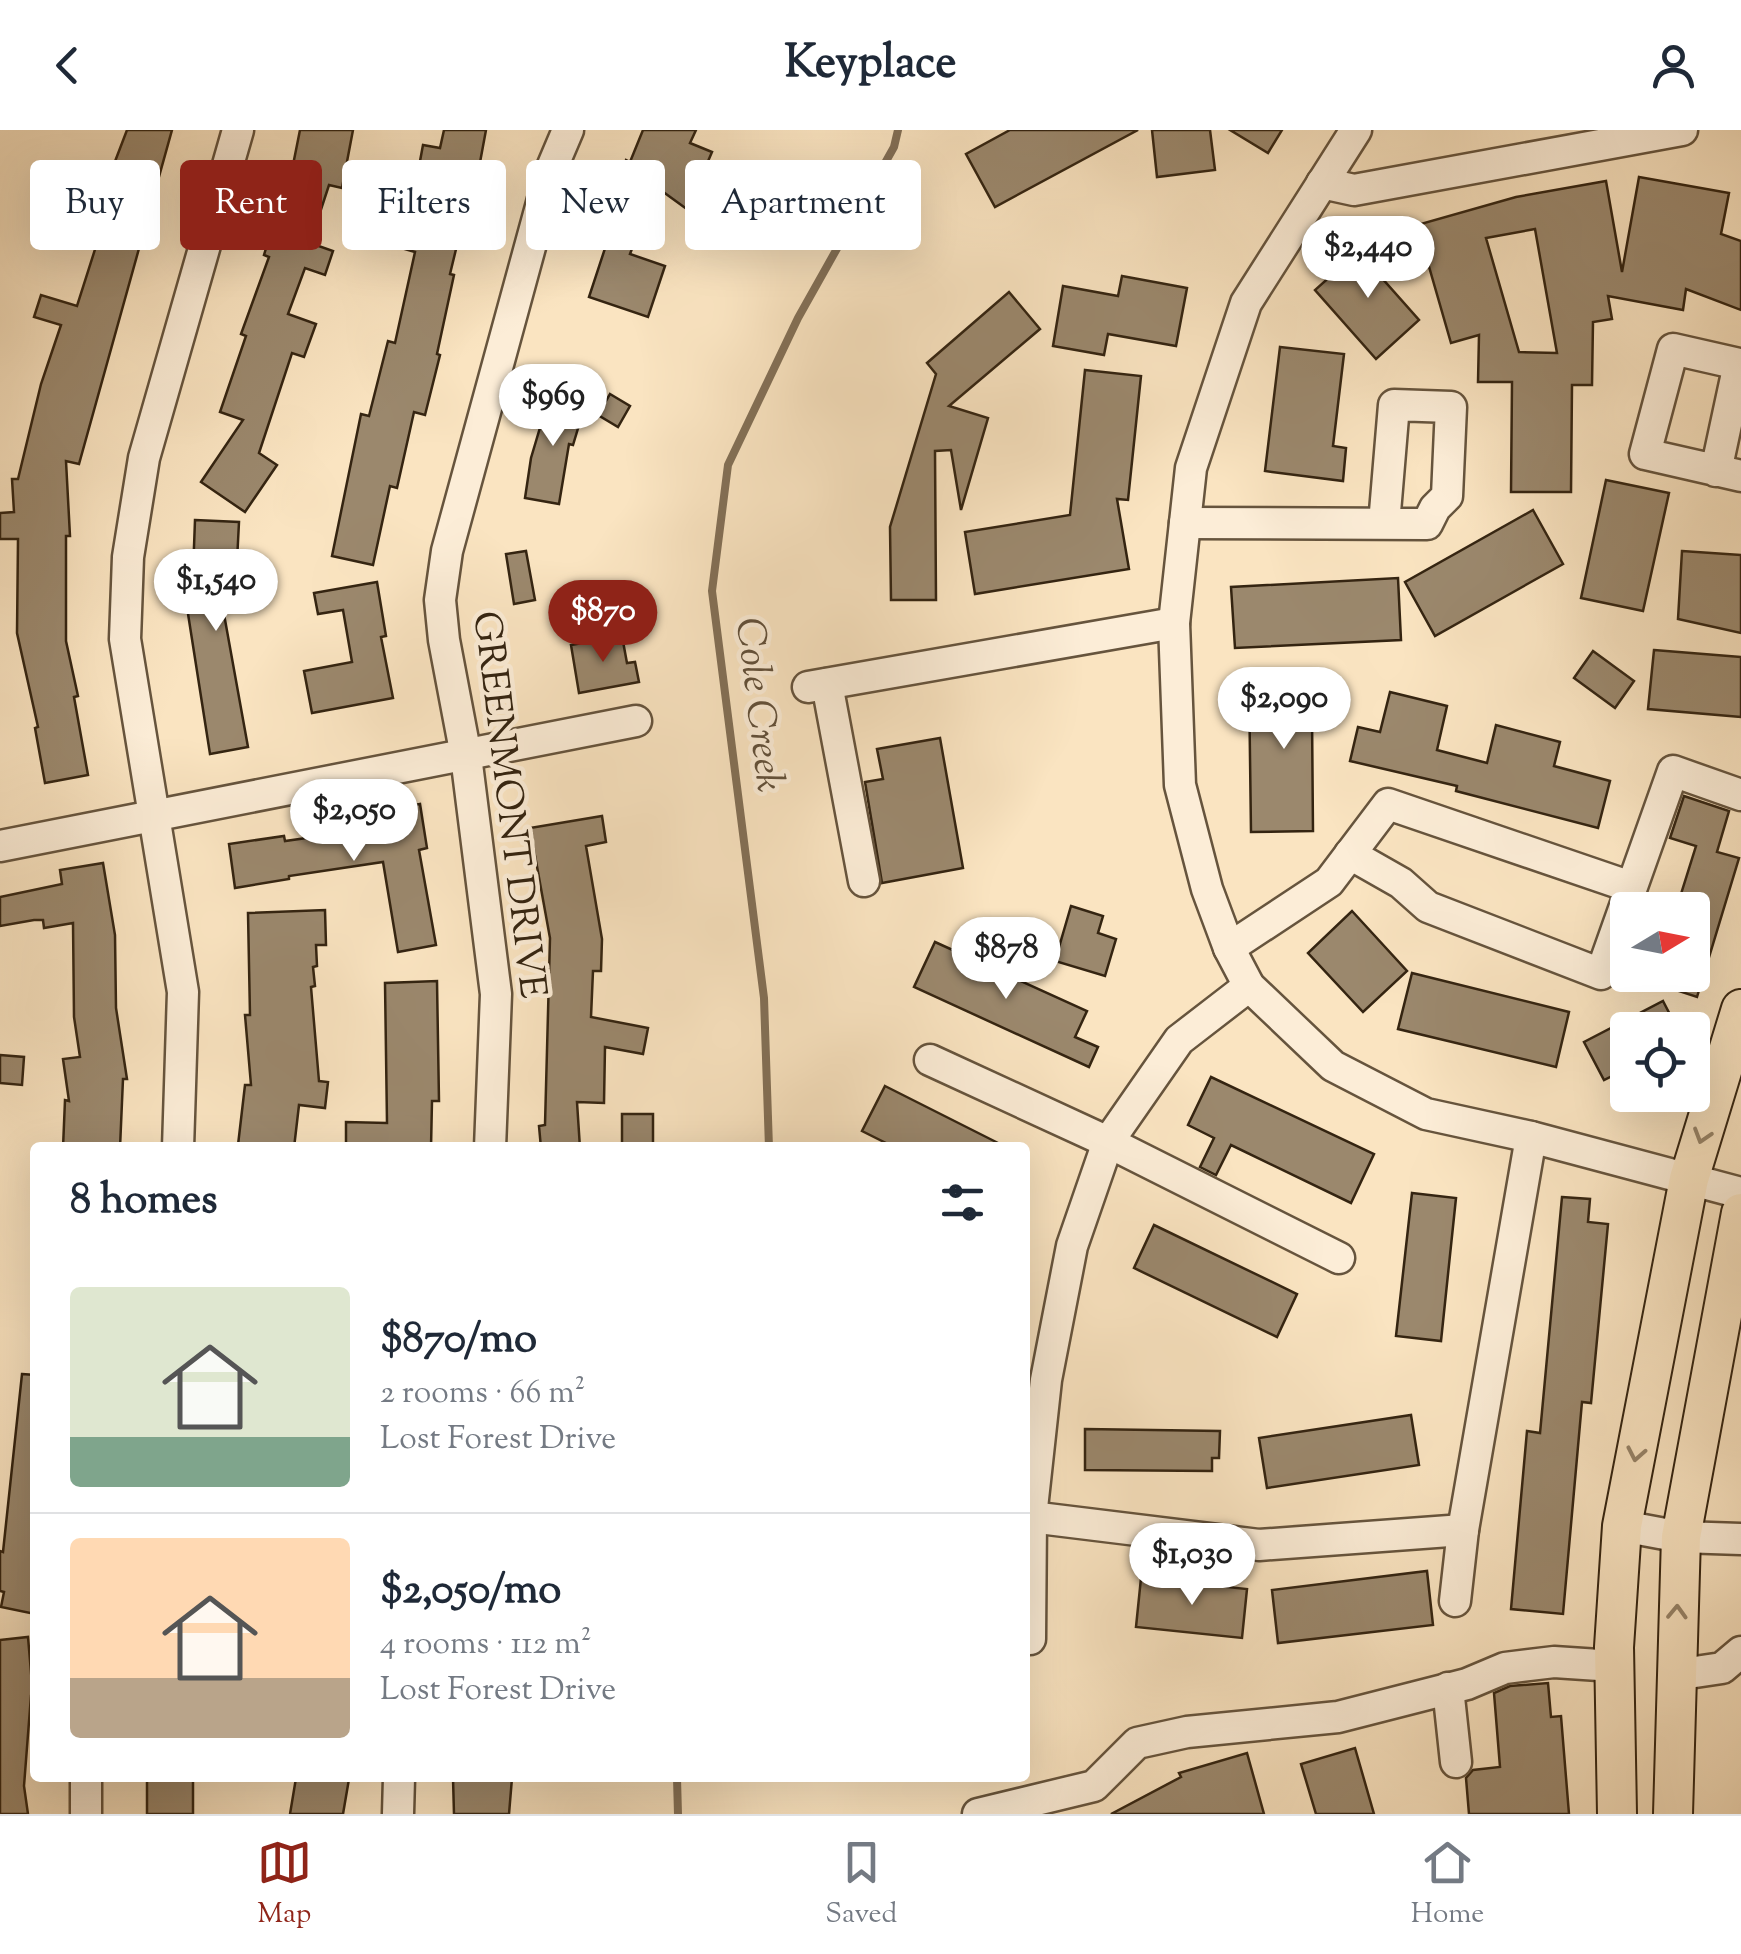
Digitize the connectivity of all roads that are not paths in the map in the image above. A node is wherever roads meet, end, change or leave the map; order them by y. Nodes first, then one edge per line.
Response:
1 (238, 130) edge
2 (568, 130) edge
3 (1356, 130) edge
4 (1682, 130) edge
5 (1632, 135) edge
6 (1322, 183) junction
7 (1185, 523) junction
8 (1384, 524) dead end
9 (1174, 623) junction
10 (636, 721) dead end
11 (466, 756) junction
12 (1741, 795) edge
13 (155, 815) junction
14 (0, 846) edge
15 (1350, 854) junction
16 (864, 880) dead end
17 (1631, 886) junction
18 (1229, 948) junction
19 (1249, 986) junction
20 (1741, 1009) edge
21 (930, 1060) dead end
22 (1531, 1138) junction
23 (178, 1142) edge
24 (490, 1142) edge
25 (1108, 1142) junction
26 (1689, 1179) junction
27 (1741, 1193) edge
28 (1741, 1214) edge
29 (1339, 1258) dead end
30 (1036, 1379) edge
31 (1031, 1517) junction
32 (1622, 1526) junction
33 (1462, 1530) junction
34 (1680, 1537) junction
35 (1741, 1539) edge
36 (1455, 1601) dead end
37 (1030, 1639) edge
38 (1741, 1652) edge
39 (1614, 1666) junction
40 (1675, 1675) junction
41 (1448, 1688) junction
42 (1456, 1762) dead end
43 (86, 1782) edge
44 (399, 1782) edge
45 (86, 1814) edge
46 (398, 1814) edge
47 (978, 1814) edge
48 (1617, 1814) edge
49 (1673, 1814) edge

1 - 13 street
2 - 11 street, GREENMONT DRIVE
3 - 6 street
4 - 5 street
5 - 6 street
6 - 7 street
7 - 8 street
7 - 9 street
9 - 16 street
9 - 18 street
10 - 11 street
11 - 13 street
11 - 24 street, GREENMONT DRIVE
12 - 17 street
13 - 14 street
13 - 23 street
15 - 17 street
15 - 17 street
15 - 18 street
18 - 19 street
19 - 22 street
19 - 25 street
20 -> 26 main road
21 - 25 street
22 - 26 street
22 - 33 street
25 - 29 street
25 - 30 street
26 - 27 street
26 -> 32 main road
28 - 34 main road
30 - 31 street
31 - 33 street
31 - 37 street
32 - 34 street
32 - 39 main road
33 - 36 street
34 - 35 street
40 -> 34 main road
38 - 40 street
39 - 41 street
39 - 48 main road
40 - 49 main road
41 - 42 street
41 - 47 street
43 - 45 street
44 - 46 street

